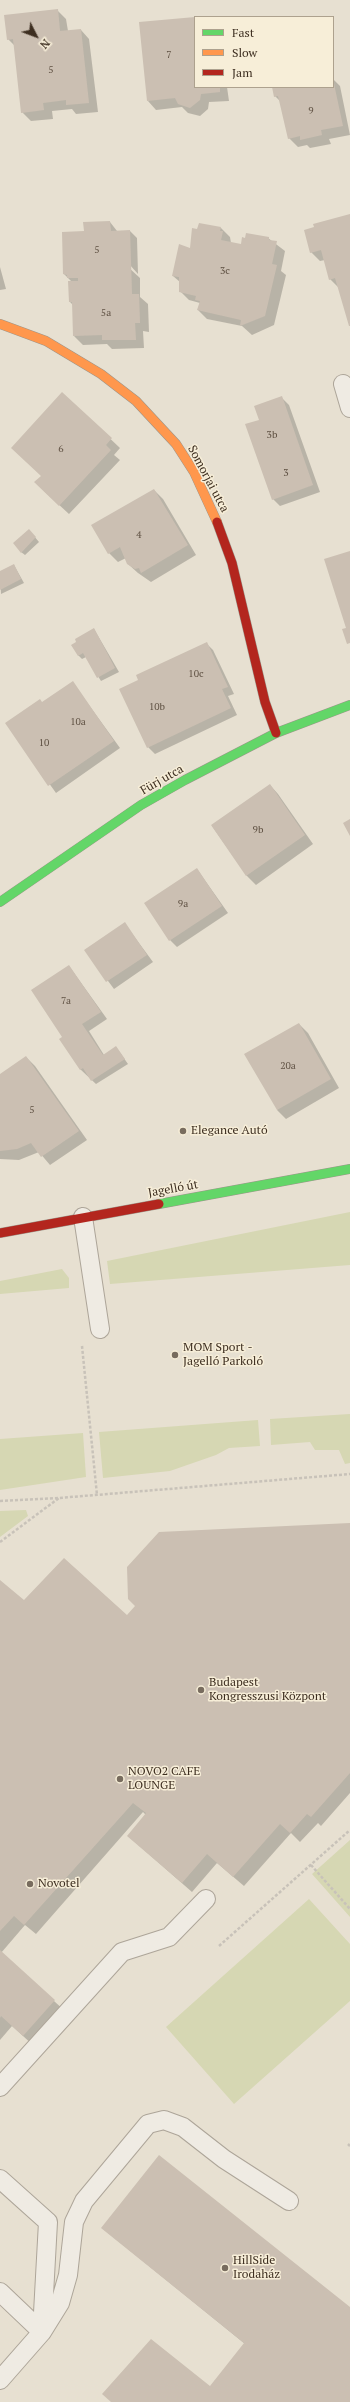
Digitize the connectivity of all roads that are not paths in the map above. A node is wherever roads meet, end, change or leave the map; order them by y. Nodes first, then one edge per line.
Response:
1 (0, 324) edge
2 (343, 384) dead end
3 (350, 408) edge
4 (350, 705) edge
5 (276, 733) junction
6 (0, 902) edge
7 (350, 1169) edge
8 (83, 1217) junction
9 (0, 1233) edge
10 (100, 1329) dead end
11 (206, 1899) dead end
12 (0, 2087) edge
13 (0, 2179) edge
14 (288, 2201) dead end
15 (0, 2292) edge
16 (42, 2332) junction
17 (0, 2380) edge

1 - 5 street, Somorjai utca
2 - 3 lane
4 - 5 street, Fürj utca
5 - 6 street, Fürj utca
7 - 8 street, Jagelló út
8 - 9 street, Jagelló út
8 - 10 lane
11 - 12 lane
13 - 16 lane
14 - 16 lane
15 - 16 lane
16 - 17 lane

